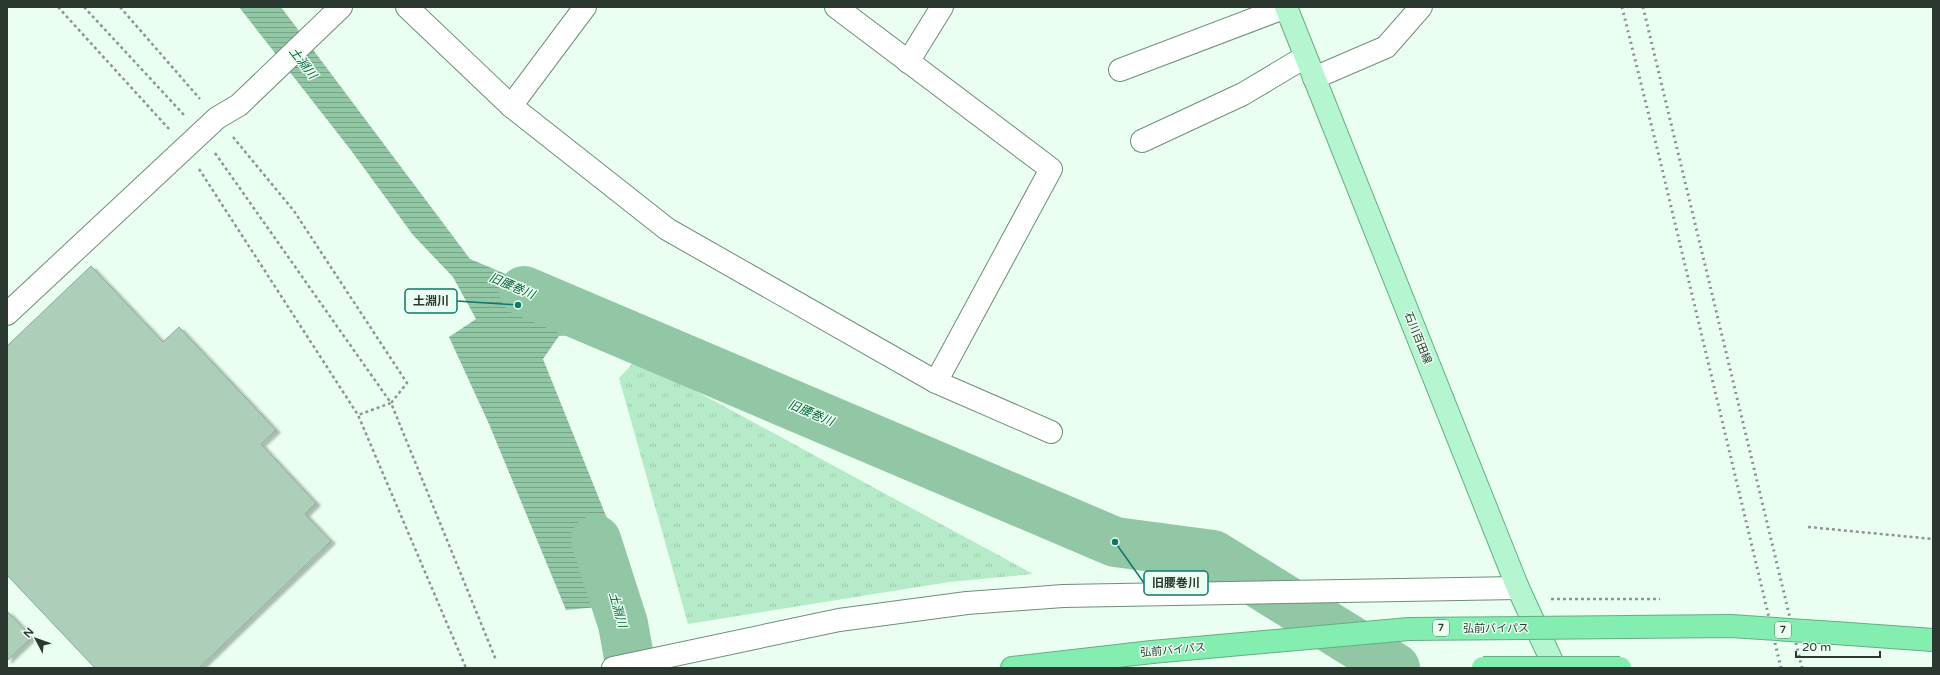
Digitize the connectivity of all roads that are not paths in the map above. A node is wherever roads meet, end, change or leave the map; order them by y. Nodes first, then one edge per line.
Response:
1 (342, 7) edge
2 (407, 7) edge
3 (585, 7) edge
4 (836, 7) edge
5 (942, 7) edge
6 (1286, 7) edge
7 (1421, 7) edge
8 (1305, 57) junction
9 (908, 62) junction
10 (1120, 70) dead end
11 (1314, 78) junction
12 (511, 106) junction
13 (1142, 141) dead end
14 (7, 314) edge
15 (936, 382) junction
16 (1051, 432) dead end
17 (1518, 588) junction
18 (1933, 640) edge
19 (613, 668) edge
20 (1012, 668) edge
21 (1483, 668) edge
22 (1555, 668) edge
23 (1620, 668) edge

1 - 14 street
2 - 12 street
3 - 12 street
4 - 9 street
5 - 9 street
6 - 8 main road, 石川百田線
6 - 10 street
7 - 11 street
8 - 11 main road, 石川百田線
8 - 13 street
9 - 15 street
11 - 17 main road, 石川百田線
12 - 15 street
15 - 16 street
17 - 19 street
17 - 22 main road, 石川百田線
18 - 20 highway, 弘前バイパス / 7, bridge
21 - 23 highway, bridge

